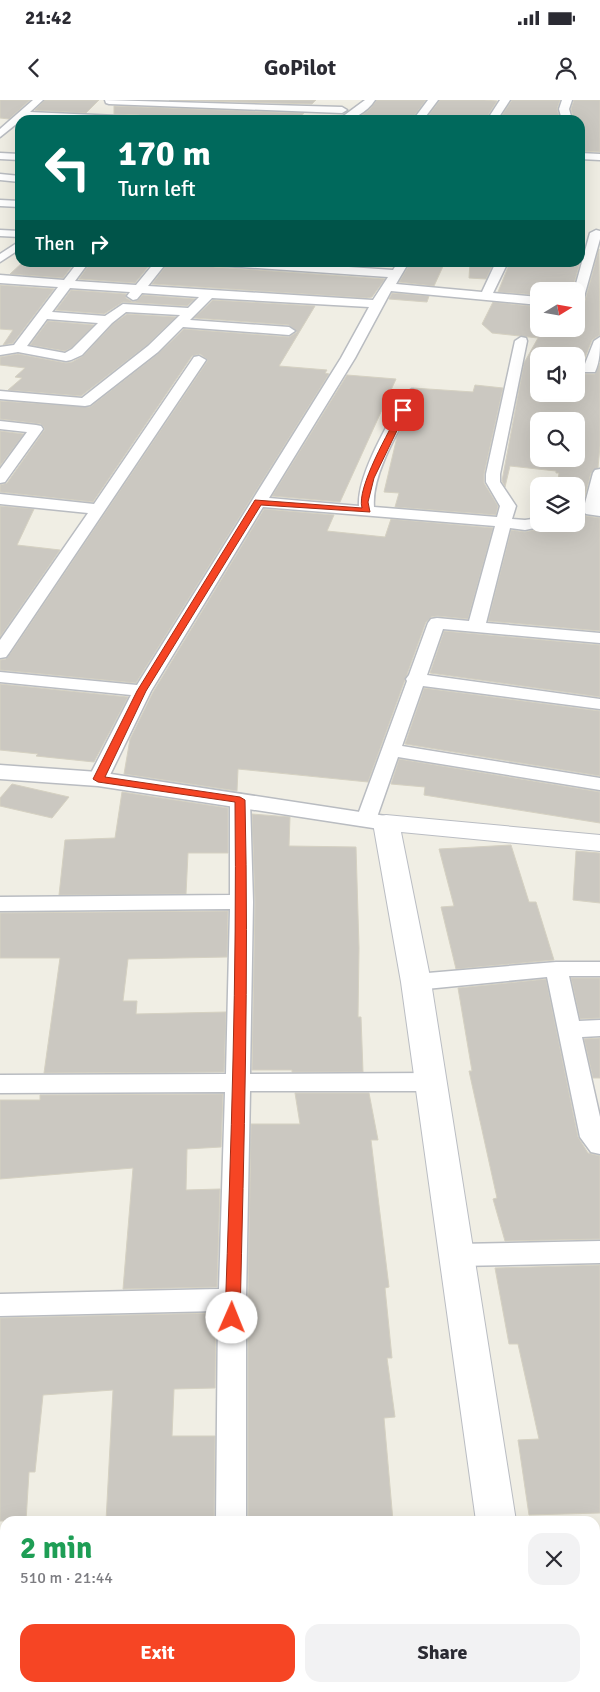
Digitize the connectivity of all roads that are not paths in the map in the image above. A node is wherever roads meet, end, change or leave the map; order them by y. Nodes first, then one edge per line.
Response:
1 (38, 100) edge
2 (109, 100) edge
3 (341, 100) edge
4 (370, 100) edge
5 (433, 100) edge
6 (505, 100) edge
7 (567, 100) edge
8 (22, 114) joint
9 (35, 115) edge
10 (92, 115) edge
11 (325, 115) edge
12 (342, 115) edge
13 (347, 115) edge
14 (422, 115) edge
15 (495, 115) edge
16 (566, 115) edge
17 (15, 120) edge
18 (1, 133) edge
19 (13, 136) dead end
20 (0, 156) edge
21 (585, 156) edge
22 (15, 157) edge
23 (600, 157) edge
24 (0, 177) edge
25 (15, 178) edge
26 (0, 202) edge
27 (15, 204) edge
28 (595, 232) edge
29 (0, 233) edge
30 (15, 234) edge
31 (15, 248) edge
32 (0, 259) edge
33 (80, 267) edge
34 (158, 267) edge
35 (229, 267) edge
36 (271, 267) edge
37 (316, 267) edge
38 (500, 267) edge
39 (248, 273) junction
40 (396, 274) edge
41 (0, 279) edge
42 (582, 282) edge
43 (65, 285) junction
44 (139, 289) junction
45 (209, 294) junction
46 (232, 296) junction
47 (486, 296) junction
48 (530, 300) edge
49 (377, 304) junction
50 (123, 308) junction
51 (192, 312) junction
52 (44, 315) junction
53 (108, 320) junction
54 (180, 323) junction
55 (289, 331) dead end
56 (521, 341) dead end
57 (600, 341) edge
58 (18, 348) junction
59 (0, 352) edge
60 (200, 360) dead end
61 (590, 369) dead end
62 (412, 393) dead end
63 (0, 395) edge
64 (0, 425) edge
65 (7, 458) edge
66 (600, 473) edge
67 (0, 479) edge
68 (0, 499) edge
69 (258, 502) junction
70 (98, 509) junction
71 (367, 511) junction
72 (589, 511) edge
73 (504, 522) junction
74 (530, 524) edge
75 (476, 627) junction
76 (600, 638) edge
77 (0, 653) edge
78 (0, 677) edge
79 (415, 679) junction
80 (142, 691) junction
81 (600, 704) edge
82 (390, 750) junction
83 (0, 772) edge
84 (98, 779) junction
85 (600, 784) edge
86 (240, 800) junction
87 (376, 821) junction
88 (600, 844) edge
89 (242, 902) junction
90 (0, 904) edge
91 (556, 969) junction
92 (600, 969) edge
93 (416, 982) junction
94 (600, 1028) edge
95 (569, 1029) junction
96 (432, 1082) junction
97 (240, 1083) junction
98 (0, 1084) edge
99 (591, 1088) edge
100 (600, 1145) edge
101 (600, 1252) edge
102 (457, 1255) junction
103 (232, 1300) junction
104 (0, 1305) edge
105 (231, 1516) edge
106 (495, 1516) edge

1 - 8 street
2 - 10 street
2 - 11 street
3 - 12 street
4 - 13 street
5 - 14 street
6 - 15 street
7 - 16 street
8 - 9 street
17 - 18 street
18 - 19 street
20 - 22 street
21 - 23 street
24 - 25 street
26 - 27 street
28 - 42 street
29 - 30 street
31 - 32 street
33 - 43 street
34 - 44 street
35 - 39 street
36 - 39 street
37 - 40 street
38 - 47 street
39 - 46 street
40 - 47 street
40 - 49 street
41 - 43 street
43 - 44 street
43 - 52 street
44 - 45 street
44 - 50 street
45 - 46 street
45 - 51 street
46 - 49 street
47 - 48 street
49 - 69 street
50 - 51 street
50 - 53 street
51 - 54 street
52 - 53 street
52 - 58 street
53 - 58 street
54 - 55 street
54 - 63 street
56 - 73 street
57 - 61 street
58 - 59 street
60 - 70 street
62 - 71 street
64 - 65 street
65 - 67 street
66 - 72 street
68 - 70 street
69 - 71 street
69 - 80 street
70 - 77 street
71 - 73 street
73 - 74 street
73 - 75 street
75 - 76 street
75 - 79 street
78 - 80 street
79 - 81 street
79 - 82 street
80 - 84 street
82 - 85 street
82 - 87 street
83 - 84 street
84 - 86 street
86 - 87 street
86 - 89 street
87 - 88 main road
87 - 93 main road
89 - 90 street
89 - 97 street
91 - 92 street
91 - 93 street
91 - 95 street
93 - 96 main road
94 - 95 street
95 - 99 street
96 - 97 street
96 - 102 main road
97 - 98 street
97 - 103 street
99 - 100 street
101 - 102 street
102 - 106 main road
103 - 104 street
103 - 105 street

